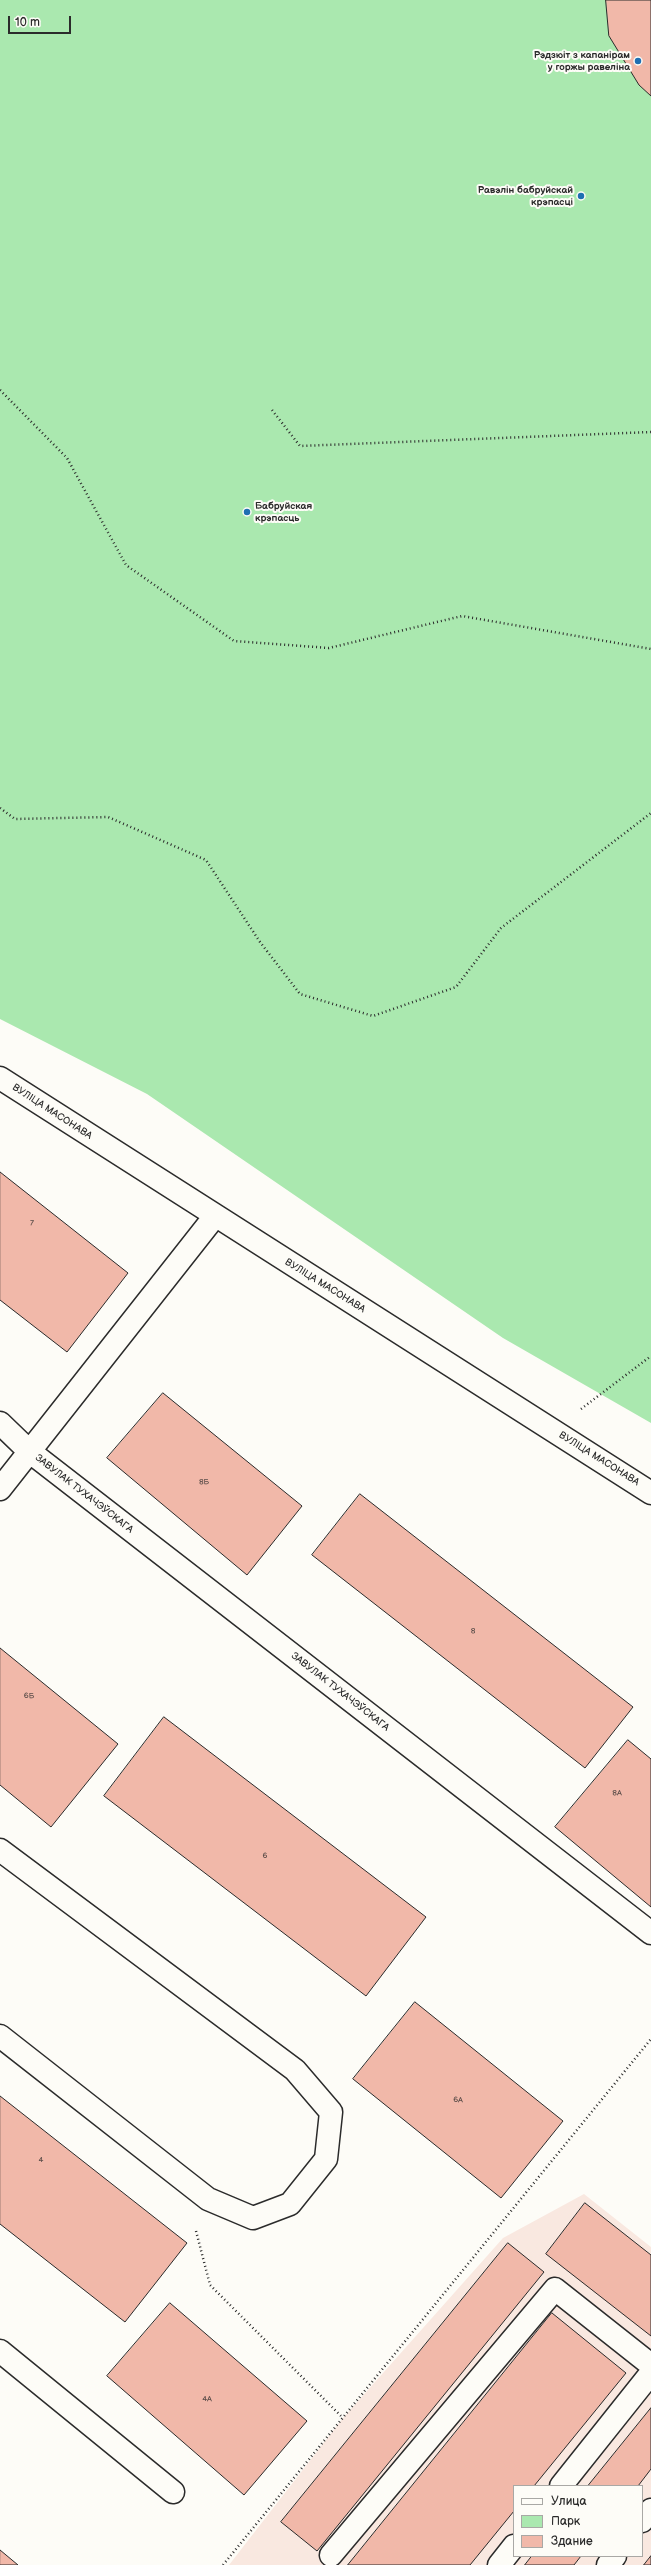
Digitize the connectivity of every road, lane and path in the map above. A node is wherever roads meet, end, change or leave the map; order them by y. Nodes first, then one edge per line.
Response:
1 (0, 390) edge
2 (272, 410) dead end
3 (651, 432) edge
4 (651, 650) edge
5 (0, 808) edge
6 (651, 813) edge
7 (0, 1078) edge
8 (215, 1216) junction
9 (651, 1356) edge
10 (0, 1423) edge
11 (553, 1431) junction
12 (29, 1451) junction
13 (0, 1489) edge
14 (651, 1492) edge
15 (0, 1850) edge
16 (651, 1933) edge
17 (0, 2036) edge
18 (651, 2039) edge
19 (196, 2230) dead end
20 (0, 2351) edge
21 (651, 2365) edge
22 (651, 2373) edge
23 (343, 2418) junction
24 (562, 2485) edge
25 (173, 2492) dead end
26 (651, 2510) edge
27 (643, 2520) edge
28 (513, 2547) edge
29 (331, 2555) dead end
30 (614, 2557) edge
31 (223, 2565) edge
32 (498, 2565) edge
33 (608, 2565) edge

1 - 4 path
2 - 3 path
5 - 6 path
7 - 8 street, ВУЛІЦА МАСОНАВА
8 - 11 street, ВУЛІЦА МАСОНАВА
8 - 12 street, ЗАВУЛАК ТУХАЧЭЎСКАГА
9 - 11 path
10 - 12 street
11 - 14 street, ВУЛІЦА МАСОНАВА
12 - 13 street, ЗАВУЛАК ТУХАЧЭЎСКАГА
12 - 16 street, ЗАВУЛАК ТУХАЧЭЎСКАГА
15 - 17 street
18 - 23 path
19 - 23 path
20 - 25 street
21 - 29 street
22 - 24 street
23 - 31 path
26 - 27 street
28 - 32 street
30 - 33 street

